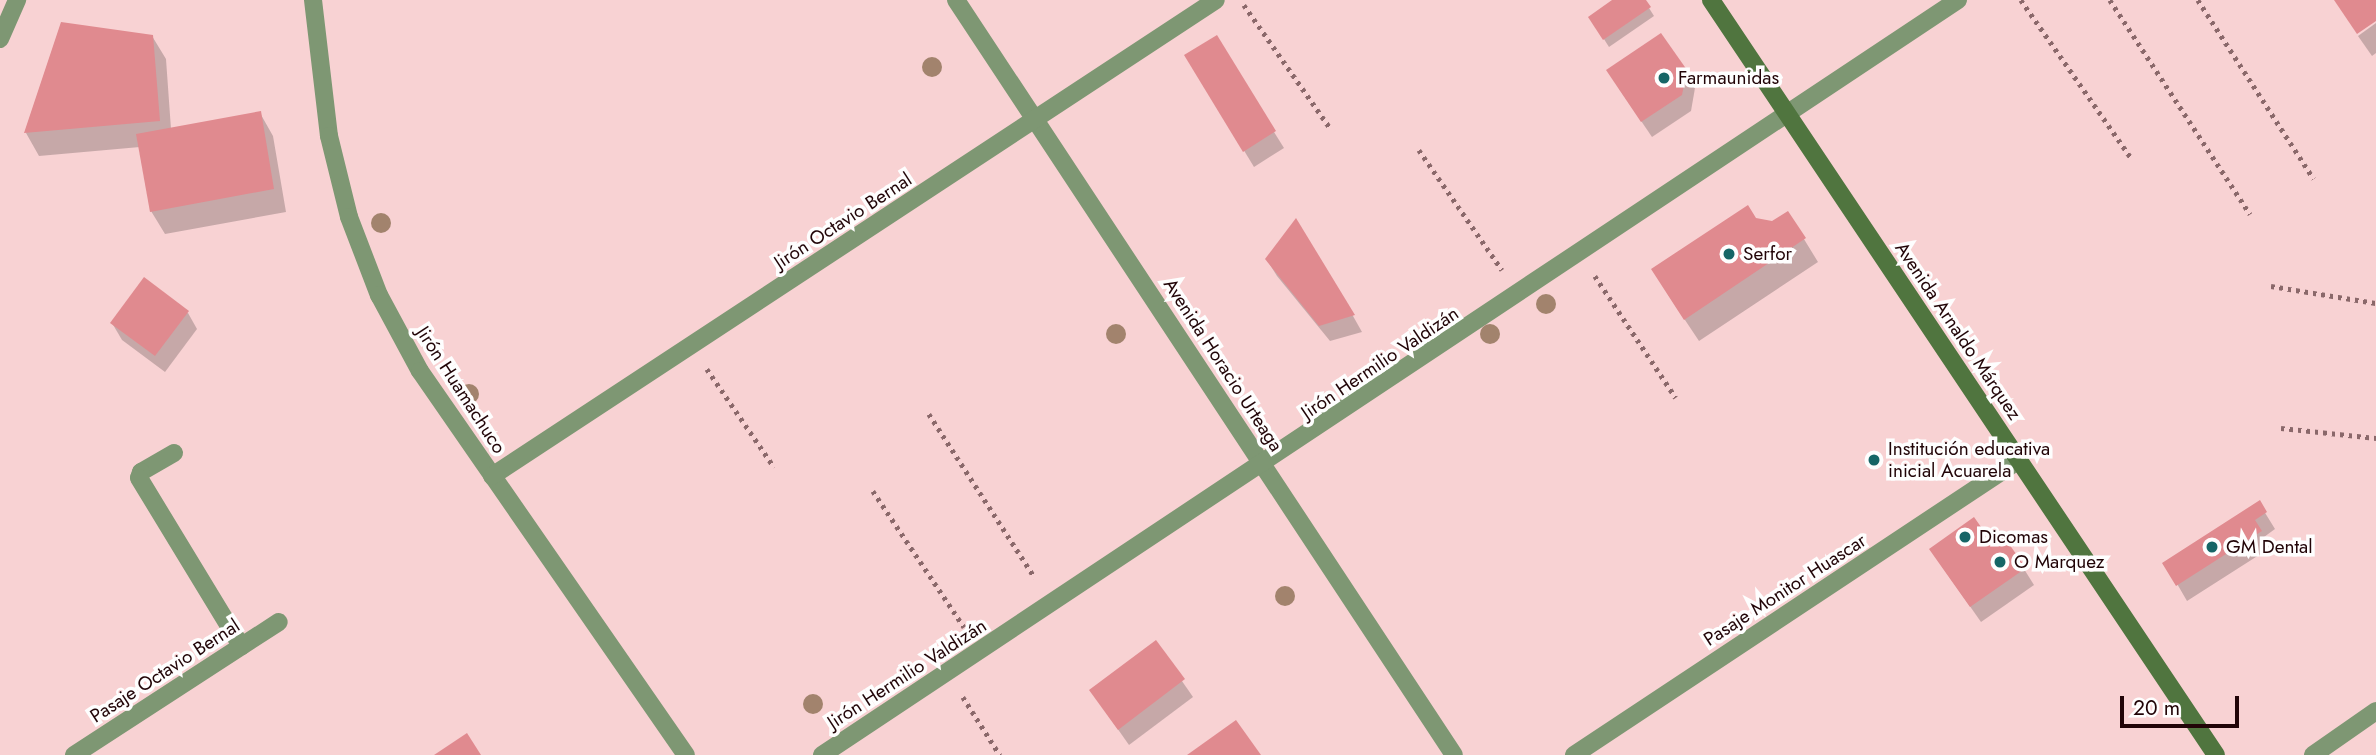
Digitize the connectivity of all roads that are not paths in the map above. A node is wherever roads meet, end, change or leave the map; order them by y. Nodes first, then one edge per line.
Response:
1 (17, 0) edge
2 (313, 0) edge
3 (956, 0) edge
4 (1216, 0) edge
5 (1711, 0) edge
6 (1958, 0) edge
7 (0, 39) edge
8 (1789, 117) junction
9 (1036, 119) junction
10 (174, 453) dead end
11 (2019, 460) junction
12 (1264, 465) junction
13 (492, 476) junction
14 (279, 622) dead end
15 (241, 646) junction
16 (2376, 711) edge
17 (74, 755) edge
18 (686, 755) edge
19 (822, 755) edge
20 (1454, 755) edge
21 (1574, 755) edge
22 (2216, 755) edge
23 (2313, 755) edge

1 - 7 street
2 - 13 street, Jirón Huamachuco
3 - 9 street, Avenida Horacio Urteaga
4 - 9 street, Jirón Octavio Bernal
5 - 8 street, Avenida Arnaldo Márquez
6 - 8 street, Jirón Hermilio Valdizán
8 - 11 street, Avenida Arnaldo Márquez
8 - 12 street, Jirón Hermilio Valdizán
9 - 12 street, Avenida Horacio Urteaga
9 - 13 street, Jirón Octavio Bernal
10 - 15 street
11 - 21 street, Pasaje Monitor Huascar
11 - 22 street, Avenida Arnaldo Márquez
12 - 19 street, Jirón Hermilio Valdizán
12 - 20 street, Avenida Horacio Urteaga
13 - 18 street, Jirón Huamachuco
14 - 15 street, Pasaje Octavio Bernal
15 - 17 street, Pasaje Octavio Bernal
16 - 23 street

